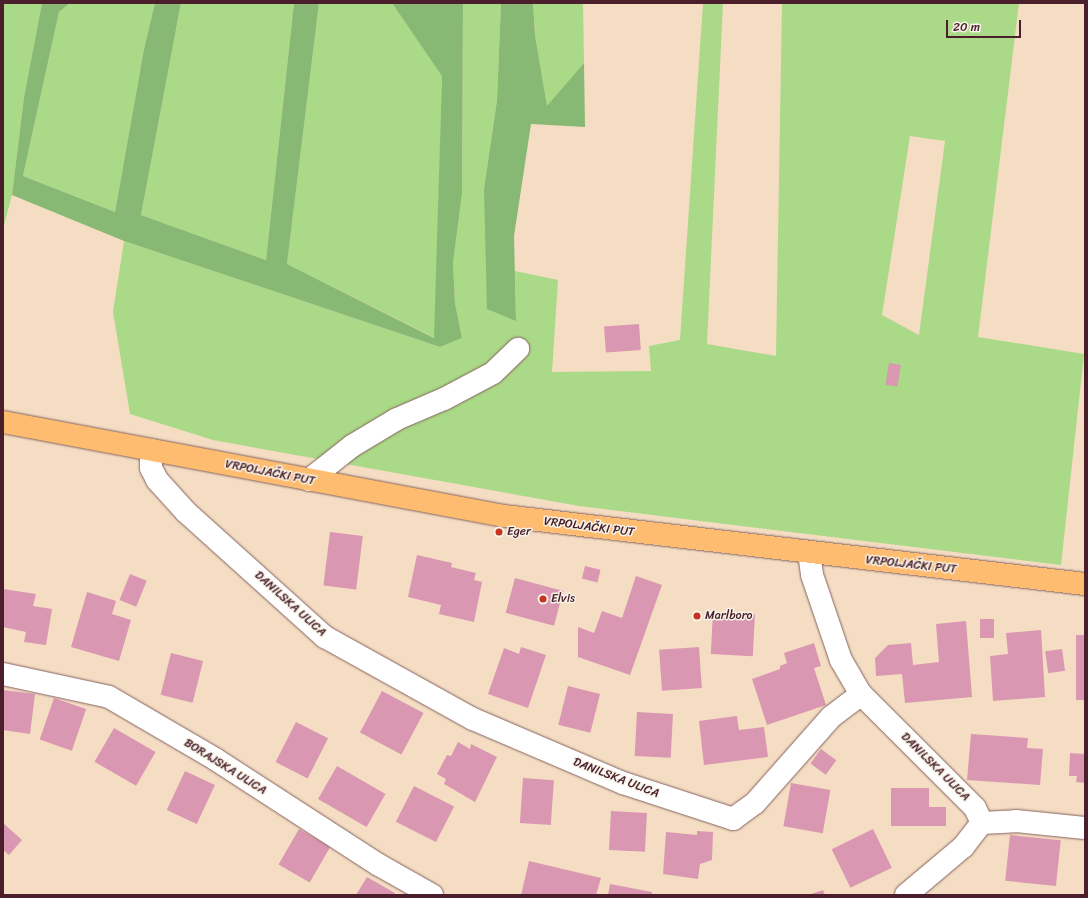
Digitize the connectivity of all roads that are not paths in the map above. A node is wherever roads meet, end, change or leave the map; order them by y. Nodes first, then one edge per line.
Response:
1 (518, 349) dead end
2 (3, 422) edge
3 (151, 450) junction
4 (309, 480) junction
5 (809, 553) junction
6 (1085, 584) edge
7 (3, 674) edge
8 (861, 694) junction
9 (982, 823) junction
10 (1085, 828) edge
11 (432, 895) edge
12 (906, 895) edge

1 - 4 street
2 - 3 main road, VRPOLJAČKI PUT
3 - 4 main road, VRPOLJAČKI PUT
3 - 8 street, DANILSKA ULICA
4 - 5 main road, VRPOLJAČKI PUT
5 - 6 main road, VRPOLJAČKI PUT
5 - 8 street
7 - 11 street, BORAJSKA ULICA
8 - 9 street, DANILSKA ULICA
9 - 10 street
9 - 12 street

